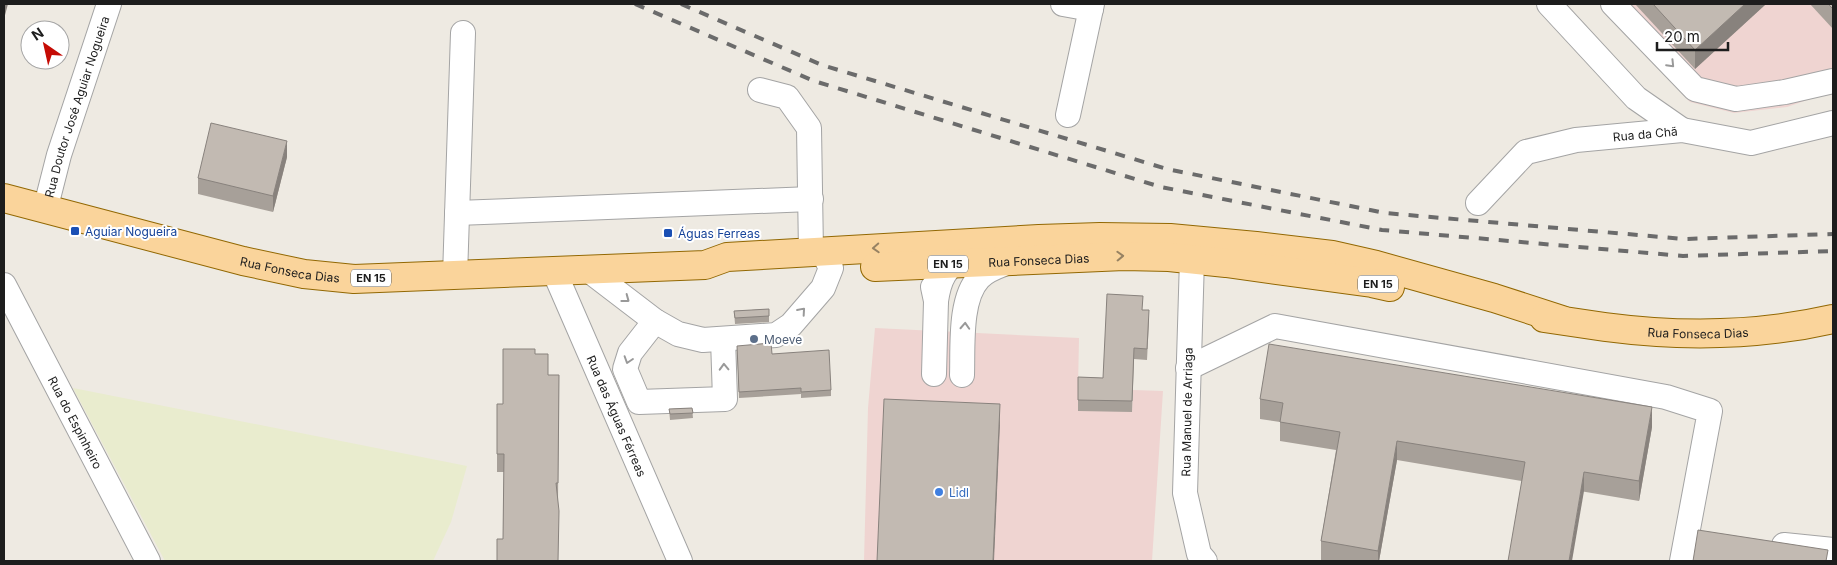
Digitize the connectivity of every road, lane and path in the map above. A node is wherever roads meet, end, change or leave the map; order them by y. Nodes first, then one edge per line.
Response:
1 (109, 4) edge
2 (1063, 4) edge
3 (1549, 4) edge
4 (1614, 4) edge
5 (1092, 7) edge
6 (462, 33) dead end
7 (1833, 81) edge
8 (760, 90) dead end
9 (1068, 115) dead end
10 (1833, 123) edge
11 (1682, 130) junction
12 (4, 198) edge
13 (811, 199) junction
14 (1478, 203) dead end
15 (45, 210) junction
16 (456, 213) junction
17 (1058, 238) junction
18 (1170, 238) junction
19 (901, 256) junction
20 (821, 257) junction
21 (1192, 259) junction
22 (1354, 260) junction
23 (1012, 261) junction
24 (954, 263) junction
25 (587, 269) junction
26 (554, 271) junction
27 (455, 276) junction
28 (4, 285) edge
29 (970, 293) junction
30 (936, 300) junction
31 (1833, 319) edge
32 (655, 320) junction
33 (1562, 320) junction
34 (723, 339) junction
35 (1188, 368) junction
36 (934, 374) dead end
37 (962, 375) dead end
38 (1765, 542) edge
39 (1833, 550) edge
40 (148, 561) edge
41 (680, 561) edge
42 (1205, 561) edge
43 (1682, 561) edge

1 - 15 street, Rua Doutor José Aguiar Nogueira
2 - 5 street
3 - 11 street
4 -> 7 street
5 - 9 street
6 - 16 street
8 - 13 street
10 - 11 street, Rua da Chã
11 - 14 street, Rua da Chã
12 - 15 main road, Rua Fonseca Dias / EN 15
13 - 16 street
13 - 20 street
15 - 27 main road, Rua Fonseca Dias / EN 15
16 - 27 street
17 - 18 main road, Rua Fonseca Dias / EN 15
17 - 19 main road, Rua Fonseca Dias / EN 15
17 - 24 street
18 - 21 street
18 - 22 main road, Rua Fonseca Dias / EN 15
19 - 20 main road, Rua Fonseca Dias / EN 15
19 - 24 main road, Rua Fonseca Dias / EN 15
19 - 30 street
20 - 25 main road, Rua Fonseca Dias / EN 15
34 -> 20 street
21 - 22 street, Rua Fonseca Dias
23 -> 21 main road, Rua Fonseca Dias / EN 15
21 - 33 main road, Rua Fonseca Dias / EN 15
21 - 35 street, Rua Manuel de Arriaga
22 - 33 main road, Rua Fonseca Dias / EN 15
23 - 24 main road, Rua Fonseca Dias / EN 15
23 - 29 street
24 - 29 street
24 - 30 street
25 - 26 main road, Rua Fonseca Dias / EN 15
25 -> 32 street
26 - 27 main road, Rua Fonseca Dias / EN 15
26 - 41 street, Rua das Águas Férreas
28 - 40 street, Rua do Espinheiro
37 -> 29 street
30 - 36 street
31 - 33 main road, Rua Fonseca Dias / EN 15
32 - 34 street
32 -> 34 street
35 - 42 street, Rua Manuel de Arriaga
35 - 43 street
38 - 39 street

